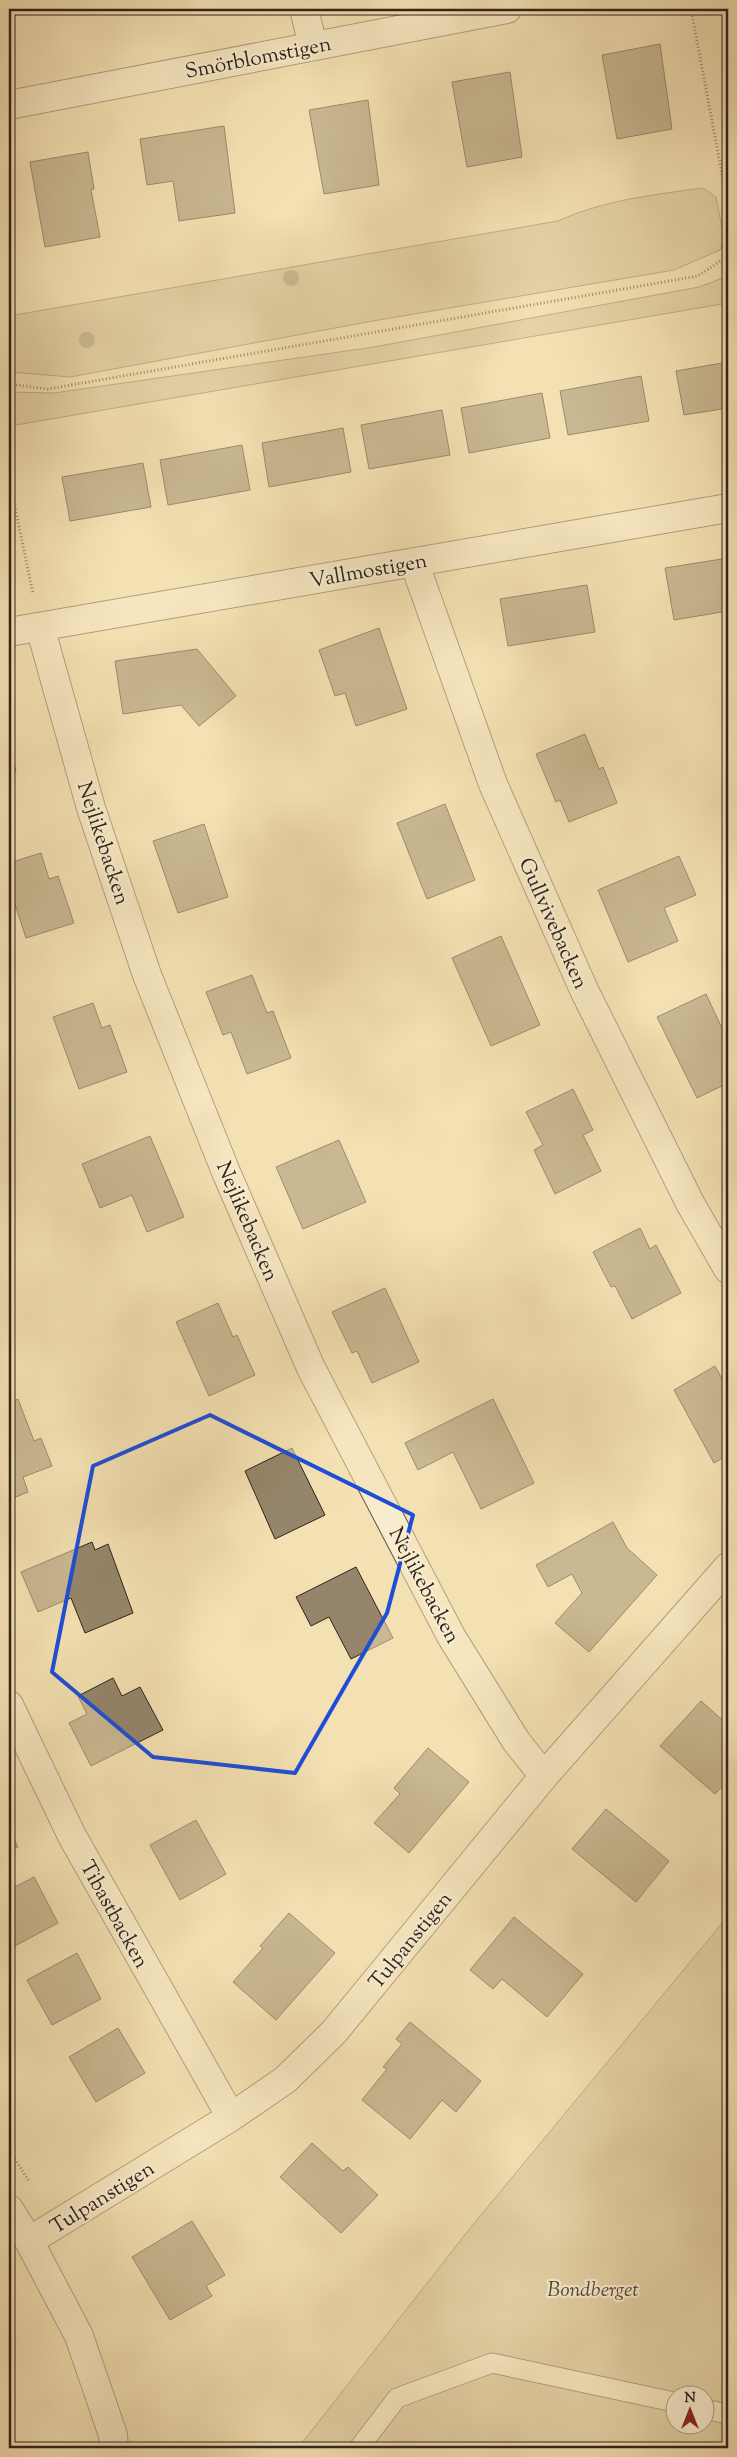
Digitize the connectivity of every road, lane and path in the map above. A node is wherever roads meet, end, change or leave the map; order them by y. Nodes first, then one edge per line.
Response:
1 (304, 9) edge
2 (507, 9) edge
3 (691, 9) edge
4 (313, 46) junction
5 (9, 105) edge
6 (728, 206) edge
7 (728, 256) edge
8 (9, 384) edge
9 (9, 478) edge
10 (728, 508) edge
11 (414, 562) junction
12 (40, 627) junction
13 (9, 632) edge
14 (728, 1269) edge
15 (728, 1566) edge
16 (9, 1705) edge
17 (544, 1776) junction
18 (231, 2117) junction
19 (9, 2209) edge
20 (29, 2241) junction
21 (664, 2400) edge
22 (714, 2411) edge
23 (728, 2414) edge
24 (114, 2448) edge
25 (359, 2448) edge

1 - 4 street
2 - 4 street, Smörblomstigen
3 - 6 path
4 - 5 street, Smörblomstigen
7 - 8 path
9 - 12 path
10 - 11 street, Vallmostigen
11 - 12 street, Vallmostigen
11 - 14 street, Gullvivebacken
12 - 13 street, Vallmostigen
12 - 17 street, Nejlikebacken
15 - 17 street, Tulpanstigen
16 - 18 street, Tibastbacken
17 - 18 street, Tulpanstigen
18 - 20 street, Tulpanstigen
19 - 20 street
20 - 24 street
21 - 25 lane
22 - 23 lane

